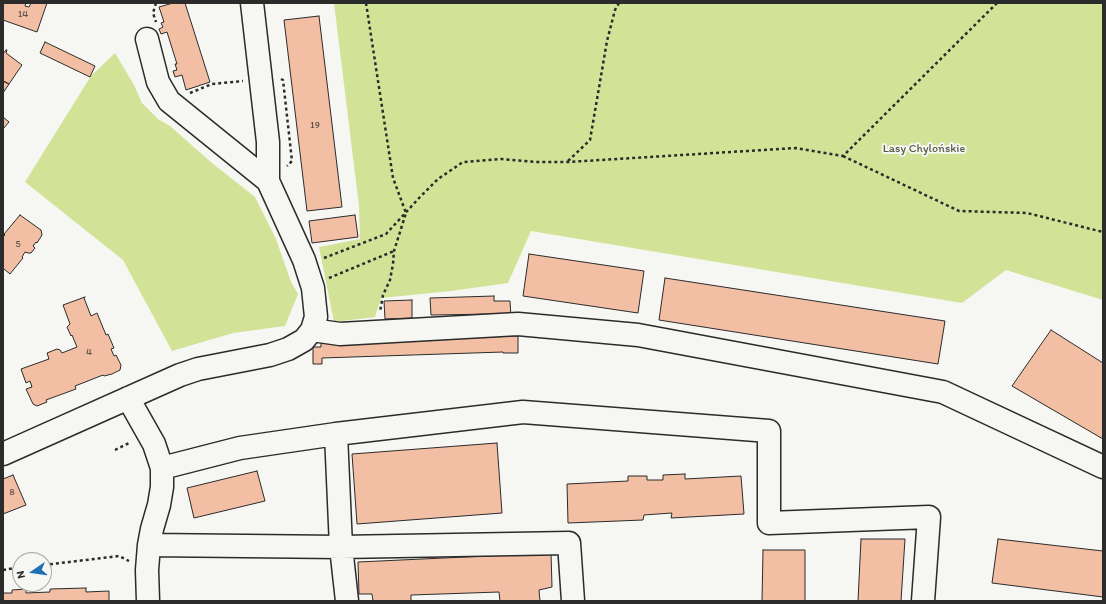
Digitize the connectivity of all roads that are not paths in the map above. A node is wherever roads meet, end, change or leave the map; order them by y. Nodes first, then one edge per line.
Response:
1 (252, 3) edge
2 (152, 33) road end
3 (275, 176) junction
4 (312, 330) junction
5 (128, 398) junction
6 (336, 434) junction
7 (3, 454) edge
8 (1103, 467) edge
9 (162, 468) junction
10 (149, 545) junction
11 (341, 547) junction
12 (148, 601) edge
13 (347, 601) edge
14 (573, 601) edge
15 (923, 601) edge

1 - 3 street
2 - 3 street
3 - 4 street
4 - 5 street
4 - 8 street
5 - 7 street
5 - 9 street
6 - 9 street
6 - 11 street
6 - 15 street
9 - 10 street
10 - 11 street
10 - 12 street
11 - 13 street
11 - 14 street

